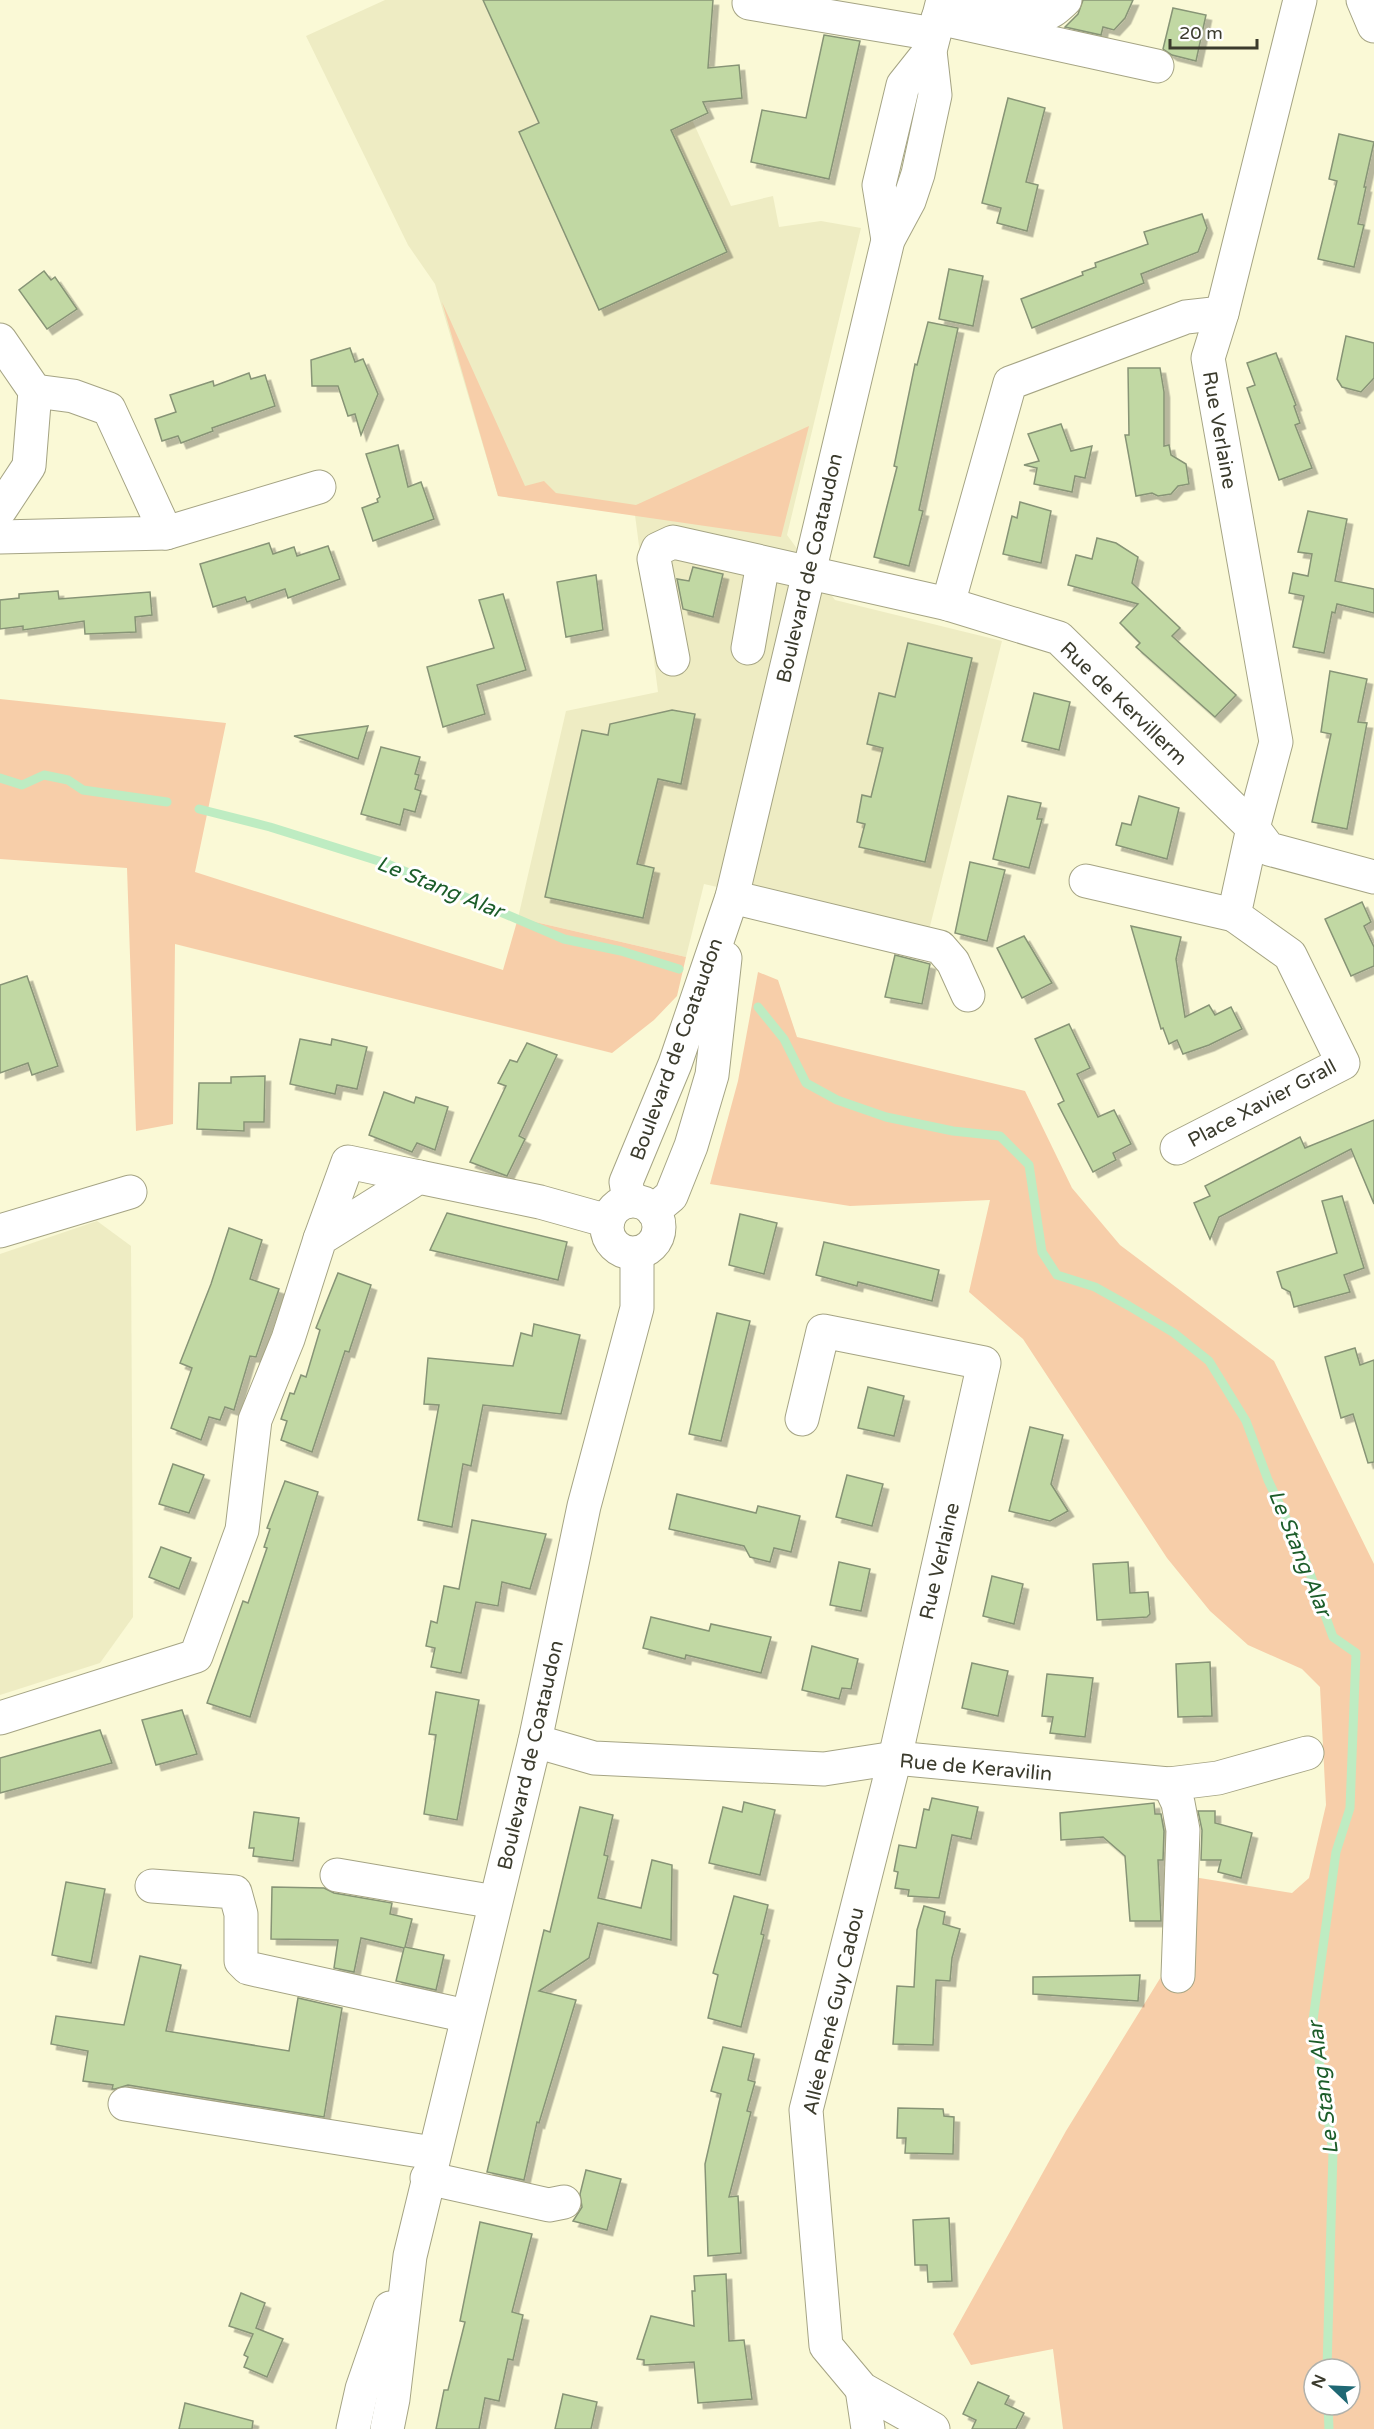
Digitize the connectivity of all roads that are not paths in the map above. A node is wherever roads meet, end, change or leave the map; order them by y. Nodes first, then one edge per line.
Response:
1 (966, 0) edge
2 (1065, 0) edge
3 (1363, 0) edge
4 (749, 3) dead end
5 (1304, 4) edge
6 (936, 25) edge
7 (1374, 26) edge
8 (1157, 66) dead end
9 (1222, 313) junction
10 (0, 340) edge
11 (35, 391) junction
12 (319, 487) dead end
13 (0, 510) edge
14 (166, 533) junction
15 (0, 537) edge
16 (763, 563) junction
17 (808, 573) junction
18 (948, 604) junction
19 (748, 648) dead end
20 (673, 659) dead end
21 (1253, 828) junction
22 (1374, 877) edge
23 (1086, 881) dead end
24 (732, 897) junction
25 (1234, 915) junction
26 (968, 995) dead end
27 (1177, 1148) dead end
28 (419, 1178) junction
29 (130, 1192) dead end
30 (630, 1211) junction
31 (0, 1232) edge
32 (320, 1239) junction
33 (637, 1253) junction
34 (802, 1419) dead end
35 (0, 1718) edge
36 (535, 1741) junction
37 (1307, 1753) dead end
38 (895, 1758) junction
39 (1169, 1784) junction
40 (337, 1875) dead end
41 (152, 1886) dead end
42 (495, 1902) junction
43 (1178, 1976) dead end
44 (467, 2016) junction
45 (125, 2104) dead end
46 (430, 2166) junction
47 (564, 2202) dead end
48 (410, 2256) junction
49 (862, 2389) junction
50 (353, 2429) edge
51 (387, 2429) edge
52 (868, 2429) edge
53 (933, 2429) edge

1 - 2 street
3 - 7 street
4 - 6 street
5 - 9 street, Rue Verlaine
6 - 8 street
6 - 17 street, Boulevard de Coataudon
9 - 18 street
9 - 21 street, Rue Verlaine
10 - 11 street
11 - 13 street
11 - 14 street
12 - 14 street
14 - 15 street
16 - 17 street, Rue de Kervillerm
16 - 19 street
16 - 20 street, Rue de Kervillerm
17 - 18 street, Rue de Kervillerm
17 - 24 street, Boulevard de Coataudon
18 - 21 street, Rue de Kervillerm
21 - 22 street, Rue de Kervillerm
21 - 25 street
23 - 25 street, Place Xavier Grall
24 - 26 street
24 - 30 street, Boulevard de Coataudon
24 - 30 street, Boulevard de Coataudon
25 - 27 street, Place Xavier Grall
28 - 30 street
28 - 32 street
28 - 32 street
29 - 31 street
30 - 33 street, Boulevard de Coataudon
30 - 33 street, Boulevard de Coataudon
32 - 35 street
33 - 36 street, Boulevard de Coataudon
34 - 38 street, Rue Verlaine
36 - 38 street, Rue de Keravilin
36 - 42 street, Boulevard de Coataudon
37 - 39 street, Rue de Keravilin
38 - 39 street, Rue de Keravilin
38 - 49 street, Allée René Guy Cadou
39 - 43 street
40 - 42 street
41 - 44 street
42 - 44 street, Boulevard de Coataudon
44 - 46 street, Boulevard de Coataudon
45 - 46 street
46 - 47 street
46 - 48 street, Boulevard de Coataudon
48 - 50 street, Boulevard de Coataudon
48 - 51 street, Boulevard de Coataudon
49 - 52 street
49 - 53 street, Allée René Guy Cadou

